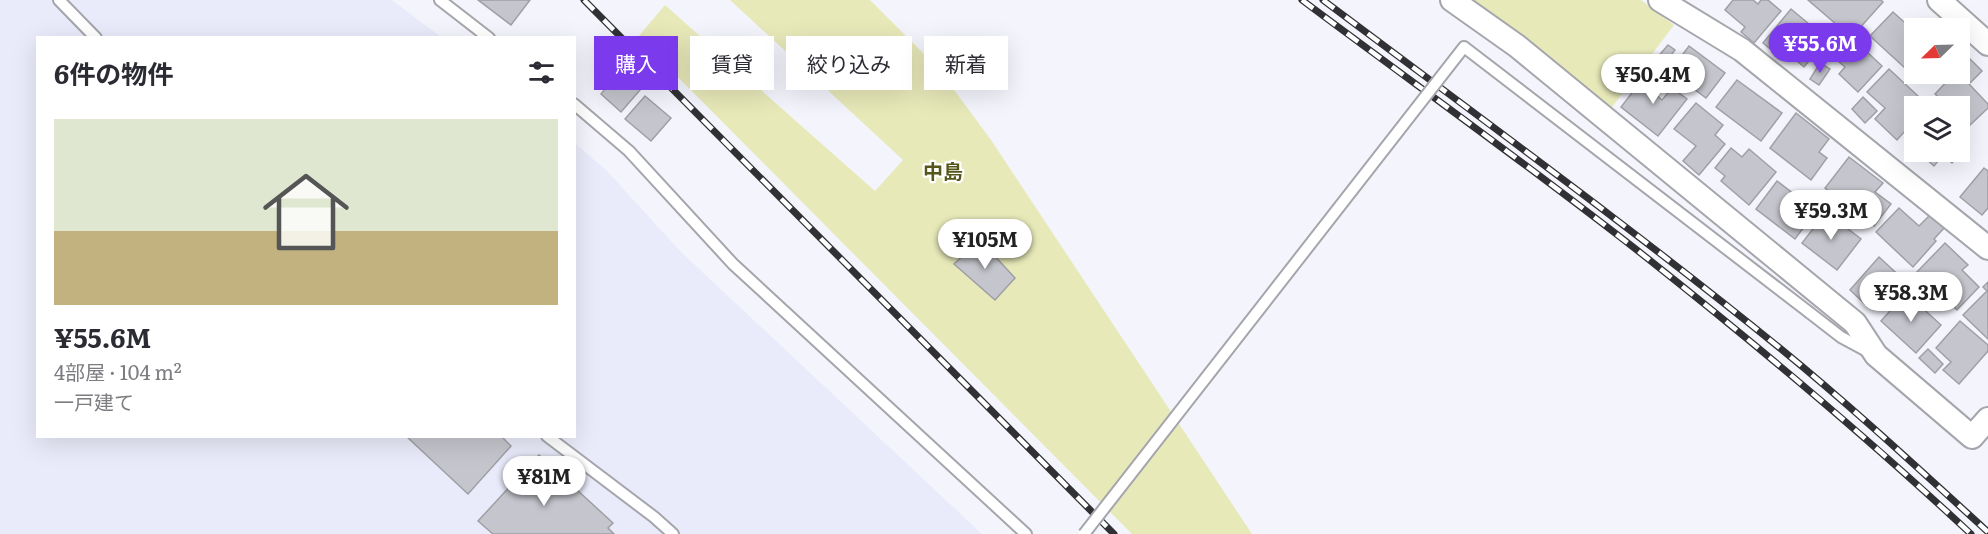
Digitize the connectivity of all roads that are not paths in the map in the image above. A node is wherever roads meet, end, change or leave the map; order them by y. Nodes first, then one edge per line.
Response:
1 (60, 0) edge
2 (441, 0) edge
3 (1452, 0) edge
4 (1660, 0) edge
5 (1939, 0) edge
6 (94, 36) edge
7 (486, 36) edge
8 (1988, 44) edge
9 (576, 106) edge
10 (1988, 248) edge
11 (1876, 355) junction
12 (1988, 420) edge
13 (550, 438) edge
14 (673, 534) edge
15 (1026, 534) edge
16 (1084, 534) edge

1 - 6 lane
2 - 7 lane
3 - 11 street
4 - 10 street
5 - 8 street
9 - 15 lane
11 - 12 street
11 - 16 lane, bridge
13 - 14 lane

